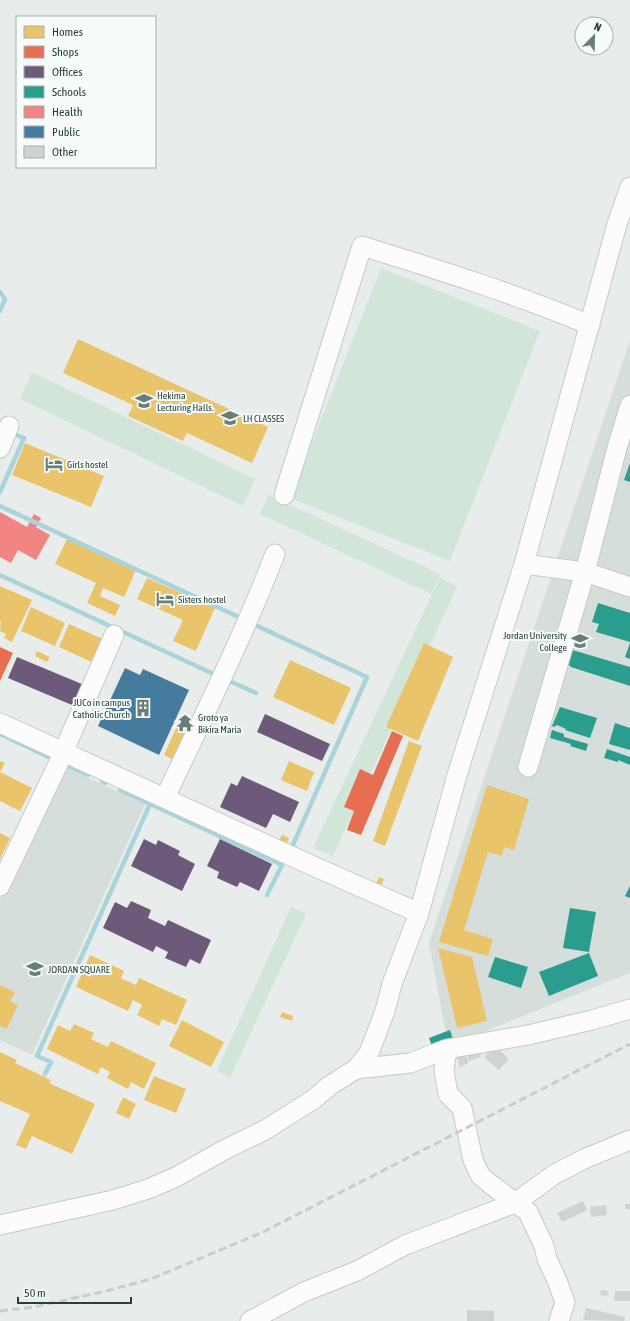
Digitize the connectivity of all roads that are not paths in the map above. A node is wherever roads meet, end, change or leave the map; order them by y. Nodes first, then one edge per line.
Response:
1 (630, 187) edge
2 (624, 226) edge
3 (590, 325) junction
4 (630, 405) edge
5 (10, 426) dead end
6 (0, 448) edge
7 (284, 495) dead end
8 (275, 554) dead end
9 (524, 564) junction
10 (586, 572) junction
11 (630, 587) edge
12 (114, 635) dead end
13 (0, 723) edge
14 (64, 752) junction
15 (528, 767) dead end
16 (165, 798) junction
17 (0, 886) edge
18 (420, 913) junction
19 (627, 1012) edge
20 (447, 1049) junction
21 (356, 1069) junction
22 (630, 1140) edge
23 (515, 1203) junction
24 (0, 1225) edge
25 (250, 1321) edge
26 (559, 1321) edge

1 - 2 street
2 - 3 street
3 - 7 street
3 - 9 street
4 - 10 street
5 - 6 street
8 - 16 street
9 - 10 street
9 - 18 street
10 - 11 street
10 - 15 street
12 - 14 street
13 - 14 street
14 - 16 street
14 - 17 street
16 - 18 street
18 - 21 street
19 - 20 street
20 - 21 street
20 - 23 street
21 - 24 street
22 - 23 street
23 - 25 street
23 - 26 street

